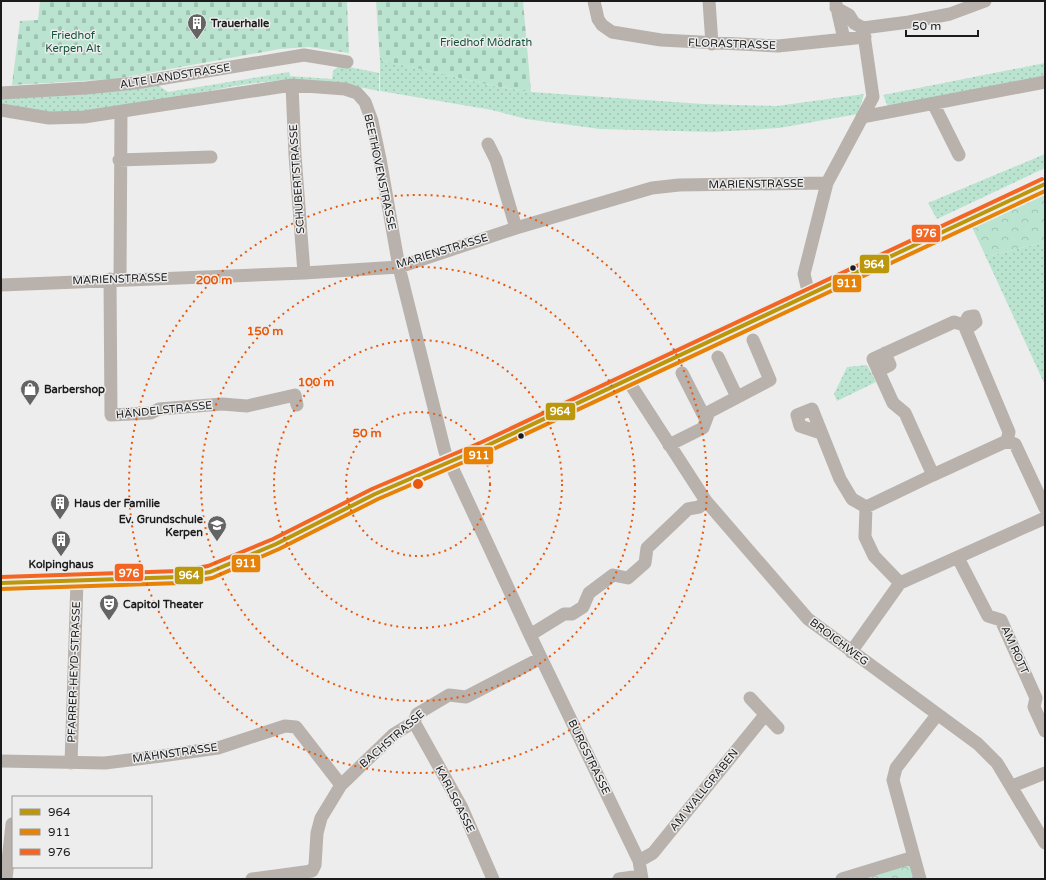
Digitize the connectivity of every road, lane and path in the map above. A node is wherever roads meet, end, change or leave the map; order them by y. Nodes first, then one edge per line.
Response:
1 (594, 1) edge
2 (709, 1) edge
3 (985, 1) edge
4 (836, 4) edge
5 (864, 33) junction
6 (844, 39) junction
7 (712, 44) junction
8 (347, 62) dead end
9 (1045, 82) edge
10 (292, 85) junction
11 (1, 93) edge
12 (934, 105) junction
13 (1, 110) edge
14 (121, 112) junction
15 (862, 117) junction
16 (488, 144) dead end
17 (959, 155) dead end
18 (210, 157) dead end
19 (119, 160) junction
20 (827, 183) junction
21 (1045, 184) edge
22 (516, 228) junction
23 (399, 267) junction
24 (304, 273) junction
25 (115, 279) junction
26 (1, 285) edge
27 (809, 295) junction
28 (753, 340) dead end
29 (718, 357) dead end
30 (682, 373) dead end
31 (627, 379) junction
32 (736, 397) junction
33 (296, 405) dead end
34 (706, 420) junction
35 (821, 433) dead end
36 (1007, 441) junction
37 (669, 445) junction
38 (450, 462) junction
39 (933, 475) junction
40 (706, 501) junction
41 (866, 507) junction
42 (1045, 508) edge
43 (1045, 518) edge
44 (958, 558) junction
45 (77, 581) junction
46 (1, 583) edge
47 (900, 583) junction
48 (530, 635) junction
49 (851, 652) junction
50 (541, 658) junction
51 (750, 698) dead end
52 (765, 714) junction
53 (937, 715) junction
54 (414, 722) junction
55 (778, 728) dead end
56 (1045, 731) edge
57 (1, 761) edge
58 (71, 763) junction
59 (1045, 773) edge
60 (341, 786) junction
61 (1012, 786) junction
62 (12, 824) dead end
63 (1045, 843) edge
64 (914, 856) junction
65 (639, 861) junction
66 (316, 875) edge
67 (641, 877) edge
68 (6, 879) edge
69 (252, 879) edge
70 (493, 879) edge
71 (619, 879) edge
72 (842, 879) edge
73 (920, 879) edge

1 - 7 street, FLORASTRASSE
2 - 7 street
3 - 5 street, FLORASTRASSE
4 - 5 street
4 - 6 street
5 - 6 street, FLORASTRASSE
5 - 15 street
6 - 7 street, FLORASTRASSE
8 - 11 street, ALTE LANDSTRASSE
9 - 12 street
10 - 14 street, BEETHOVENSTRASSE
10 - 23 street, BEETHOVENSTRASSE
10 - 24 street, SCHUBERTSTRASSE
12 - 15 street
12 - 17 street
13 - 14 street, BEETHOVENSTRASSE
14 - 19 street
15 - 20 street
16 - 22 street
18 - 19 street
19 - 25 street
20 - 22 street, MARIENSTRASSE
20 - 27 street
21 - 27 main road
22 - 23 street, MARIENSTRASSE
23 - 24 street, MARIENSTRASSE
23 - 38 street, BEETHOVENSTRASSE
24 - 25 street, MARIENSTRASSE
25 - 26 street, MARIENSTRASSE
25 - 33 street, HÄNDELSTRASSE
27 - 31 main road
28 - 32 street
29 - 32 street
30 - 34 street
31 - 37 street, BROICHWEG
31 - 38 main road
32 - 34 street
34 - 37 street
35 - 41 street
36 - 39 street
36 - 39 street
36 - 42 street
37 - 40 street, BROICHWEG
38 - 45 main road
38 - 48 street, BURGSTRASSE
39 - 41 street
40 - 48 street
40 - 49 street, BROICHWEG
41 - 47 street
43 - 44 street
44 - 47 street
44 - 56 street, AM ROTT
45 - 46 main road
45 - 58 street, PFARRER-HEYD-STRASSE
47 - 49 street
48 - 50 street, BURGSTRASSE
49 - 53 street, BROICHWEG
50 - 54 street, BACHSTRASSE
50 - 65 street, BURGSTRASSE
51 - 52 street
52 - 55 street
52 - 65 street, AM WALLGRABEN
53 - 61 street, BROICHWEG
53 - 64 street
54 - 60 street, BACHSTRASSE
54 - 70 street, KARLSGASSE
57 - 58 street, MÄHNSTRASSE
58 - 60 street, MÄHNSTRASSE
59 - 61 street
60 - 66 street, BACHSTRASSE
61 - 63 street, BROICHWEG
62 - 68 street
64 - 72 street
64 - 73 street
65 - 67 street, BURGSTRASSE
66 - 69 street, BACHSTRASSE
67 - 71 street

